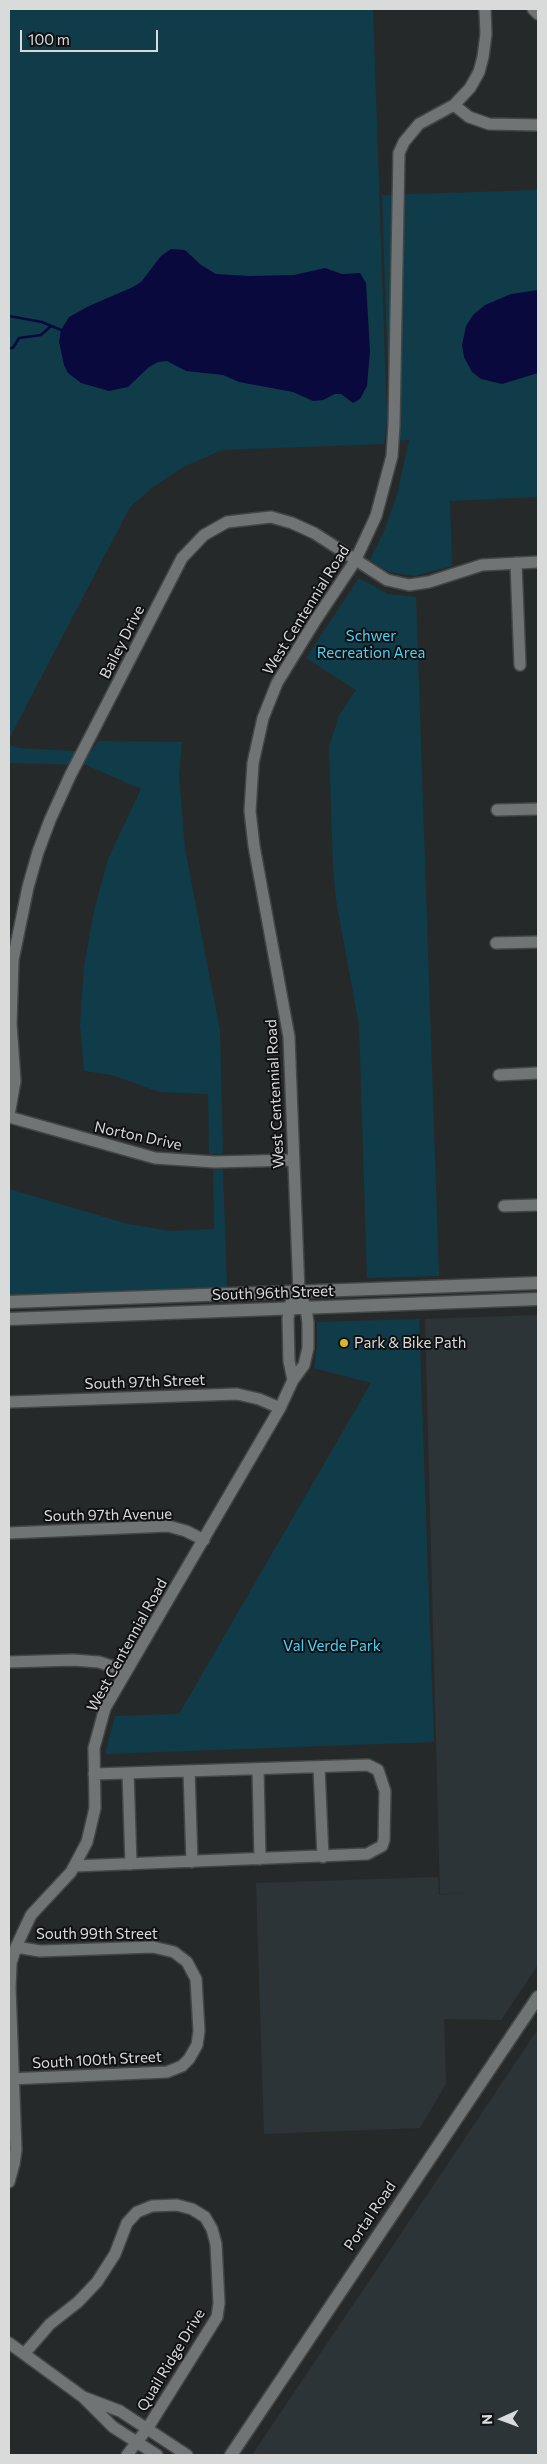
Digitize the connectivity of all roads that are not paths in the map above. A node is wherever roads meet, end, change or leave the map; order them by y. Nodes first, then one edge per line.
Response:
1 (485, 9) edge
2 (532, 9) edge
3 (538, 14) edge
4 (454, 105) junction
5 (538, 125) edge
6 (355, 561) junction
7 (538, 562) edge
8 (516, 563) junction
9 (520, 665) dead end
10 (538, 809) edge
11 (497, 810) dead end
12 (538, 942) edge
13 (496, 943) dead end
14 (538, 1073) edge
15 (500, 1075) dead end
16 (9, 1116) edge
17 (294, 1160) junction
18 (538, 1205) edge
19 (504, 1206) dead end
20 (538, 1283) edge
21 (299, 1292) junction
22 (538, 1299) edge
23 (9, 1302) edge
24 (289, 1308) junction
25 (306, 1308) junction
26 (9, 1319) edge
27 (293, 1380) junction
28 (9, 1402) edge
29 (280, 1408) junction
30 (9, 1532) edge
31 (204, 1540) junction
32 (9, 1662) edge
33 (126, 1671) junction
34 (319, 1767) junction
35 (258, 1769) junction
36 (189, 1771) junction
37 (128, 1773) junction
38 (94, 1774) junction
39 (324, 1857) junction
40 (260, 1859) junction
41 (192, 1862) junction
42 (131, 1864) junction
43 (75, 1866) junction
44 (16, 1947) junction
45 (538, 1997) edge
46 (198, 2008) joint
47 (11, 2079) edge
48 (9, 2182) edge
49 (9, 2343) edge
50 (24, 2354) junction
51 (83, 2397) junction
52 (146, 2429) junction
53 (136, 2442) junction
54 (127, 2455) edge
55 (157, 2455) edge
56 (187, 2455) edge
57 (231, 2455) edge

1 - 4 street, West Centennial Road
2 - 3 street
4 - 5 street
4 - 6 street, West Centennial Road
6 - 8 street, Bailey Drive
6 - 16 street, Bailey Drive
6 - 17 street, West Centennial Road
7 - 8 street, Bailey Drive
8 - 9 street
10 - 11 street
12 - 13 street
14 - 15 street
16 - 17 street, Norton Drive
17 - 21 street, West Centennial Road
18 - 19 street
20 - 21 main road, South 96th Street
21 - 23 main road, South 96th Street
21 - 24 street
21 - 25 street, West Centennial Road
22 - 25 main road, South 96th Street
24 - 25 main road, South 96th Street
24 - 26 main road, South 96th Street
24 - 27 street
25 - 27 street, West Centennial Road
27 - 29 street, West Centennial Road
28 - 29 street, South 97th Street
29 - 31 street, West Centennial Road
30 - 31 street, South 97th Avenue
31 - 33 street, West Centennial Road
32 - 33 street
33 - 38 street, West Centennial Road
34 - 35 street
34 - 39 street
34 - 39 street
35 - 36 street
35 - 40 street
36 - 37 street
36 - 41 street
37 - 38 street
37 - 42 street
38 - 43 street, West Centennial Road
39 - 40 street
40 - 41 street
41 - 42 street
42 - 43 street
43 - 44 street, West Centennial Road
44 - 46 street, South 99th Street
44 - 47 street, West Centennial Road
45 - 57 main road, Portal Road
46 - 47 street, South 100th Street
47 - 48 street, West Centennial Road
49 - 50 street
50 - 51 street
50 - 52 street, Quail Ridge Drive
51 - 52 street
51 - 53 street
52 - 53 street, Quail Ridge Drive
52 - 56 street
53 - 54 street, Quail Ridge Drive
53 - 55 street

